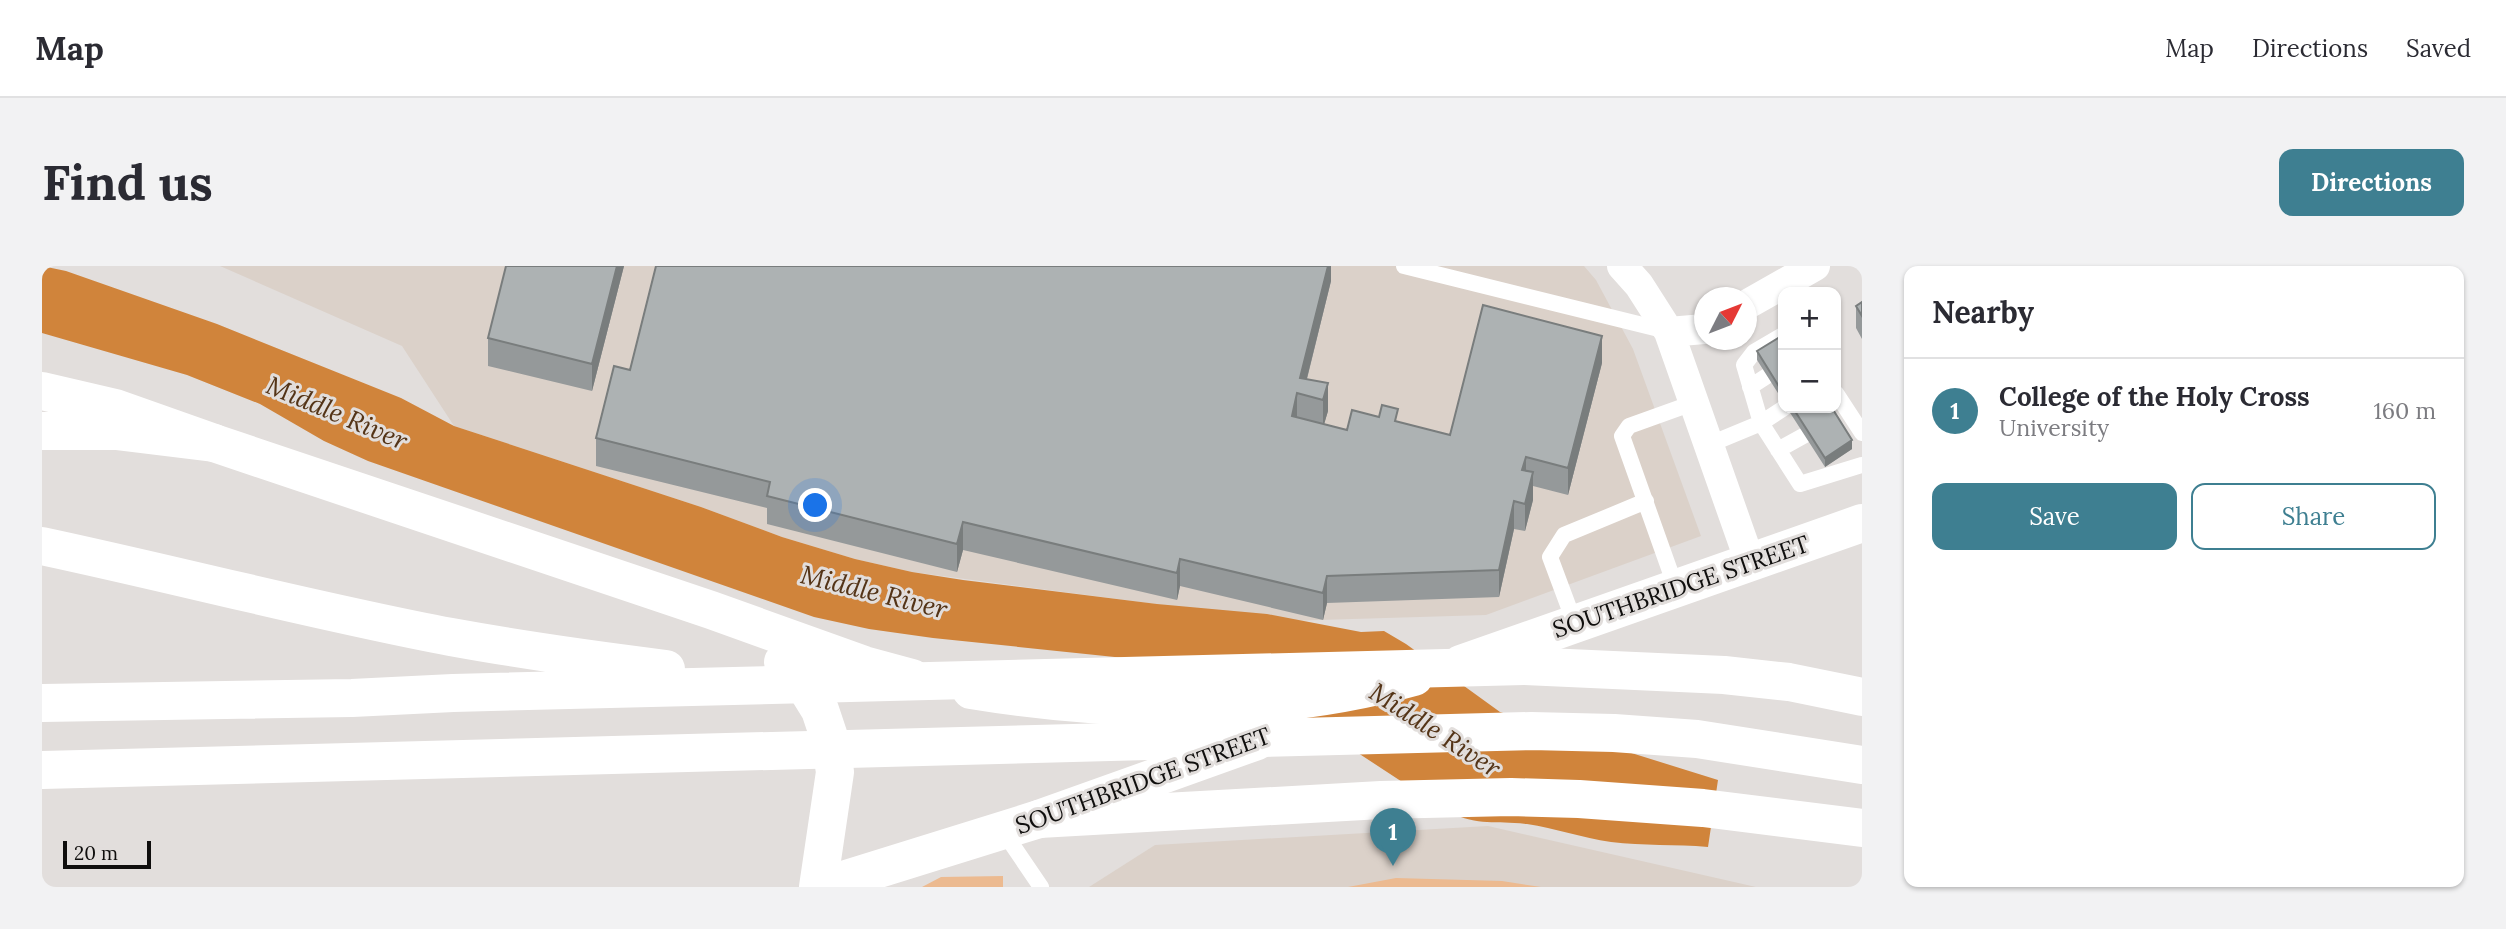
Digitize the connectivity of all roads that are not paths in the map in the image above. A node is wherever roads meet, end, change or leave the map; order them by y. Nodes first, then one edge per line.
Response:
1 (1404, 266) edge
2 (1622, 266) edge
3 (1815, 266) edge
4 (1757, 299) edge
5 (1694, 330) edge
6 (1669, 331) junction
7 (1778, 338) edge
8 (1768, 376) edge
9 (1751, 387) junction
10 (42, 391) edge
11 (1693, 403) junction
12 (1778, 412) edge
13 (1840, 413) edge
14 (1761, 423) junction
15 (42, 431) edge
16 (1862, 433) edge
17 (1805, 435) edge
18 (214, 443) junction
19 (1708, 445) junction
20 (1778, 450) junction
21 (1862, 465) edge
22 (1646, 502) junction
23 (1862, 523) edge
24 (42, 546) edge
25 (1750, 562) junction
26 (1676, 588) junction
27 (710, 610) junction
28 (1575, 624) junction
29 (1460, 664) junction
30 (828, 684) junction
31 (1862, 697) edge
32 (42, 703) edge
33 (1862, 765) edge
34 (42, 770) edge
35 (1039, 819) junction
36 (1862, 828) edge
37 (1003, 831) junction
38 (820, 887) edge
39 (1041, 887) edge

1 - 6 lane
2 - 6 street
3 - 4 street
5 - 6 street
6 - 11 street
7 - 9 lane
8 - 9 lane
9 - 14 lane
10 - 18 main road
11 - 19 street
11 - 22 lane
12 - 14 lane
13 - 16 lane
14 - 19 lane
14 - 20 lane
15 - 18 main road
17 - 20 lane
18 - 27 main road
19 - 25 street
20 - 21 lane
22 - 26 lane
22 - 28 lane
23 - 25 main road, SOUTHBRIDGE STREET
24 - 30 main road
25 - 26 main road, SOUTHBRIDGE STREET
26 - 28 main road, SOUTHBRIDGE STREET
27 - 29 main road, SOUTHBRIDGE STREET
27 - 38 main road
28 - 29 main road, SOUTHBRIDGE STREET
29 - 35 main road, SOUTHBRIDGE STREET
30 - 31 main road
30 - 32 main road
33 - 34 main road
35 - 36 main road
35 - 37 main road, SOUTHBRIDGE STREET
37 - 38 main road, SOUTHBRIDGE STREET
37 - 39 lane

